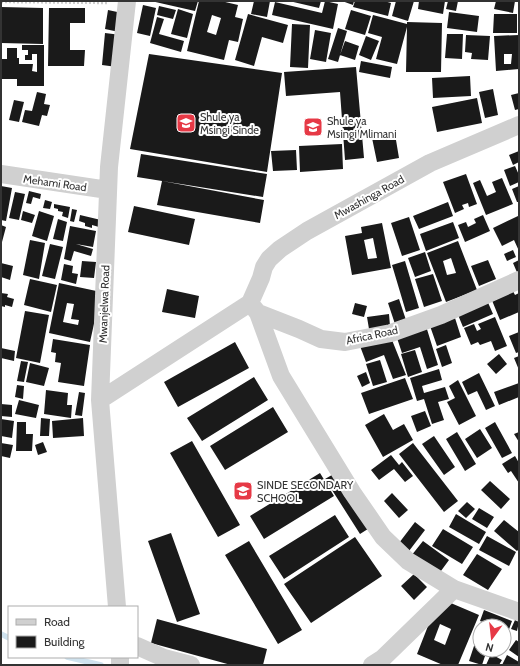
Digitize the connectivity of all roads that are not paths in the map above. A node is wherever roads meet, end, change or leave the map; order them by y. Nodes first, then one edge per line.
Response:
1 (127, 2) edge
2 (519, 125) edge
3 (1, 174) edge
4 (108, 190) junction
5 (519, 280) edge
6 (254, 308) junction
7 (100, 400) junction
8 (454, 589) junction
9 (117, 606) edge
10 (519, 612) edge
11 (138, 646) edge
12 (191, 665) edge
13 (372, 665) edge

1 - 4 street, Mwanjelwa Road
2 - 6 street, Mwashinga Road
3 - 4 street, Mehami Road
4 - 7 street, Mwanjelwa Road
5 - 6 street, Africa Road
6 - 7 street
6 - 8 street
7 - 9 street, Mwanjelwa Road
8 - 10 street
8 - 13 street
11 - 12 street

